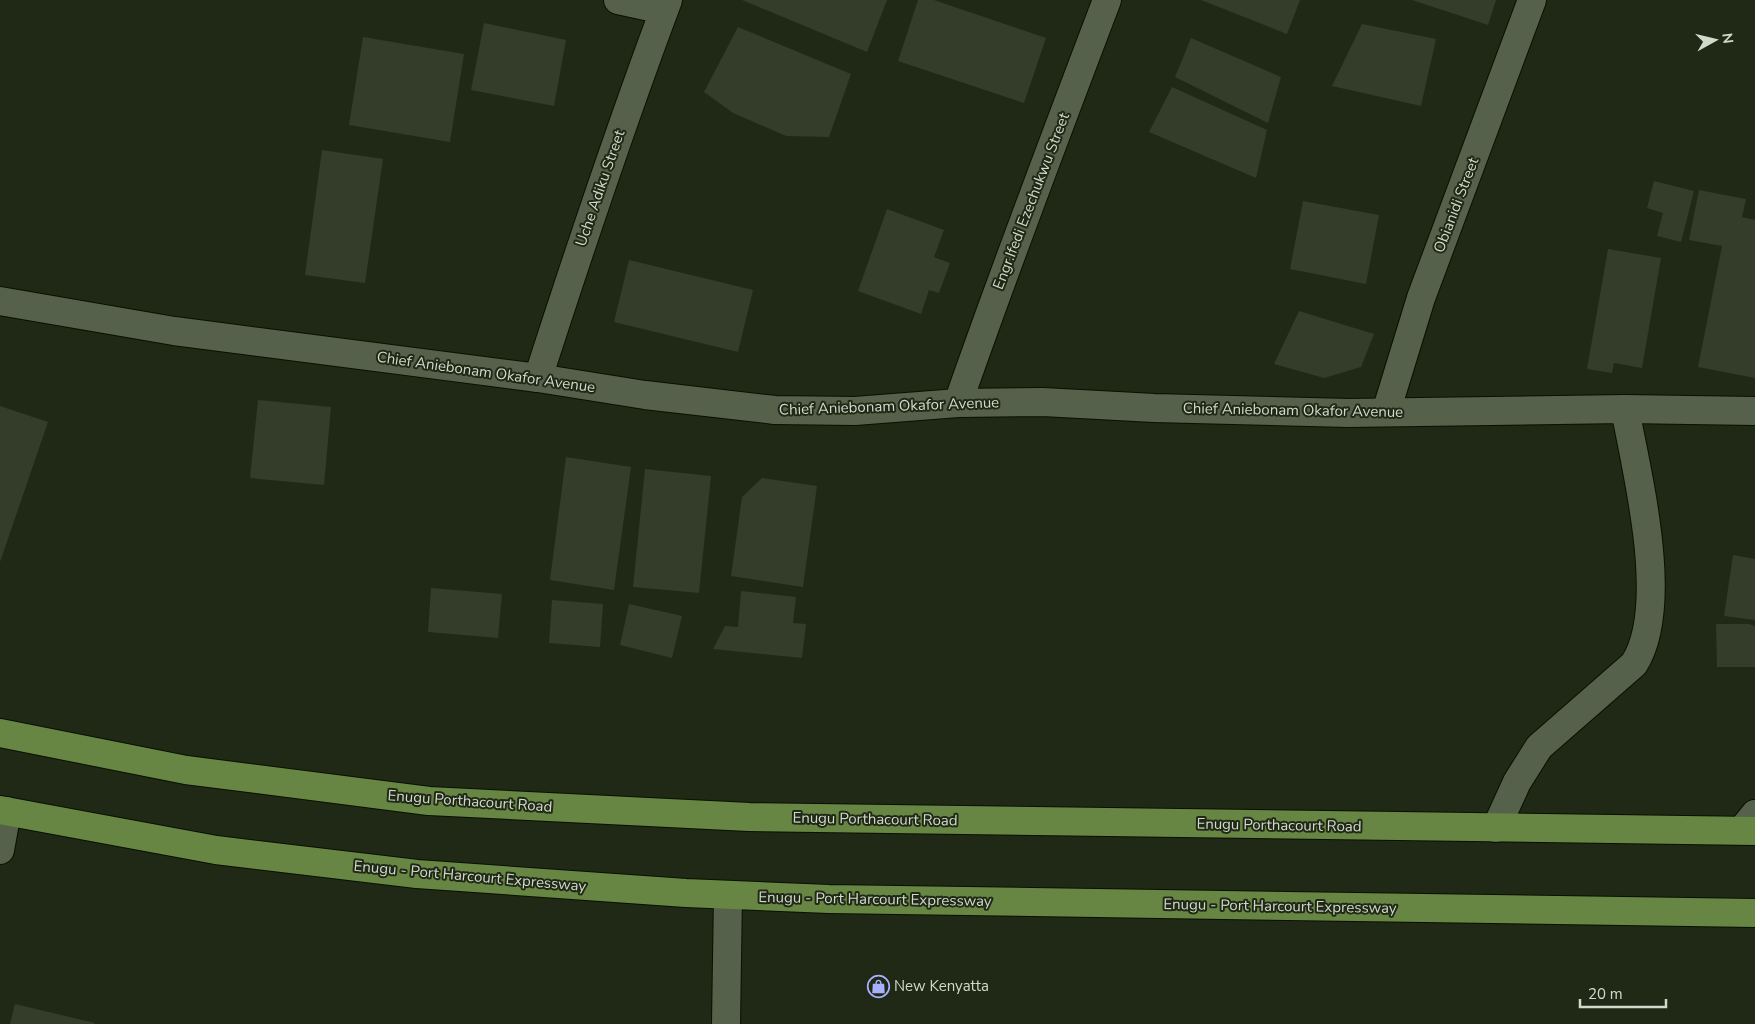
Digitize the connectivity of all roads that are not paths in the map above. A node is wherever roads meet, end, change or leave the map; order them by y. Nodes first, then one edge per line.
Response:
1 (618, 0) edge
2 (1108, 0) edge
3 (1532, 0) edge
4 (666, 5) edge
5 (0, 301) edge
6 (538, 378) junction
7 (958, 403) junction
8 (1625, 409) junction
9 (1755, 411) edge
10 (1386, 412) junction
11 (0, 733) edge
12 (3, 811) edge
13 (1751, 825) edge
14 (1496, 828) junction
15 (0, 850) edge
16 (728, 895) junction
17 (1755, 913) edge
18 (726, 1024) edge

1 - 4 street
2 - 7 street, Engr.Ifedi Ezechukwu Street
3 - 10 street, Obianidi Street
4 - 6 street, Uche Adiku Street
5 - 6 street, Chief Aniebonam Okafor Avenue
6 - 7 street, Chief Aniebonam Okafor Avenue
7 - 10 street, Chief Aniebonam Okafor Avenue
8 - 9 street, Chief Aniebonam Okafor Avenue
8 - 10 street, Chief Aniebonam Okafor Avenue
8 - 14 street
11 - 14 highway, Enugu Porthacourt Road
12 - 15 street
12 - 16 highway, Enugu - Port Harcourt Expressway
13 - 14 highway, Enugu Porthacourt Road
16 - 17 highway, Enugu - Port Harcourt Expressway
16 - 18 street

